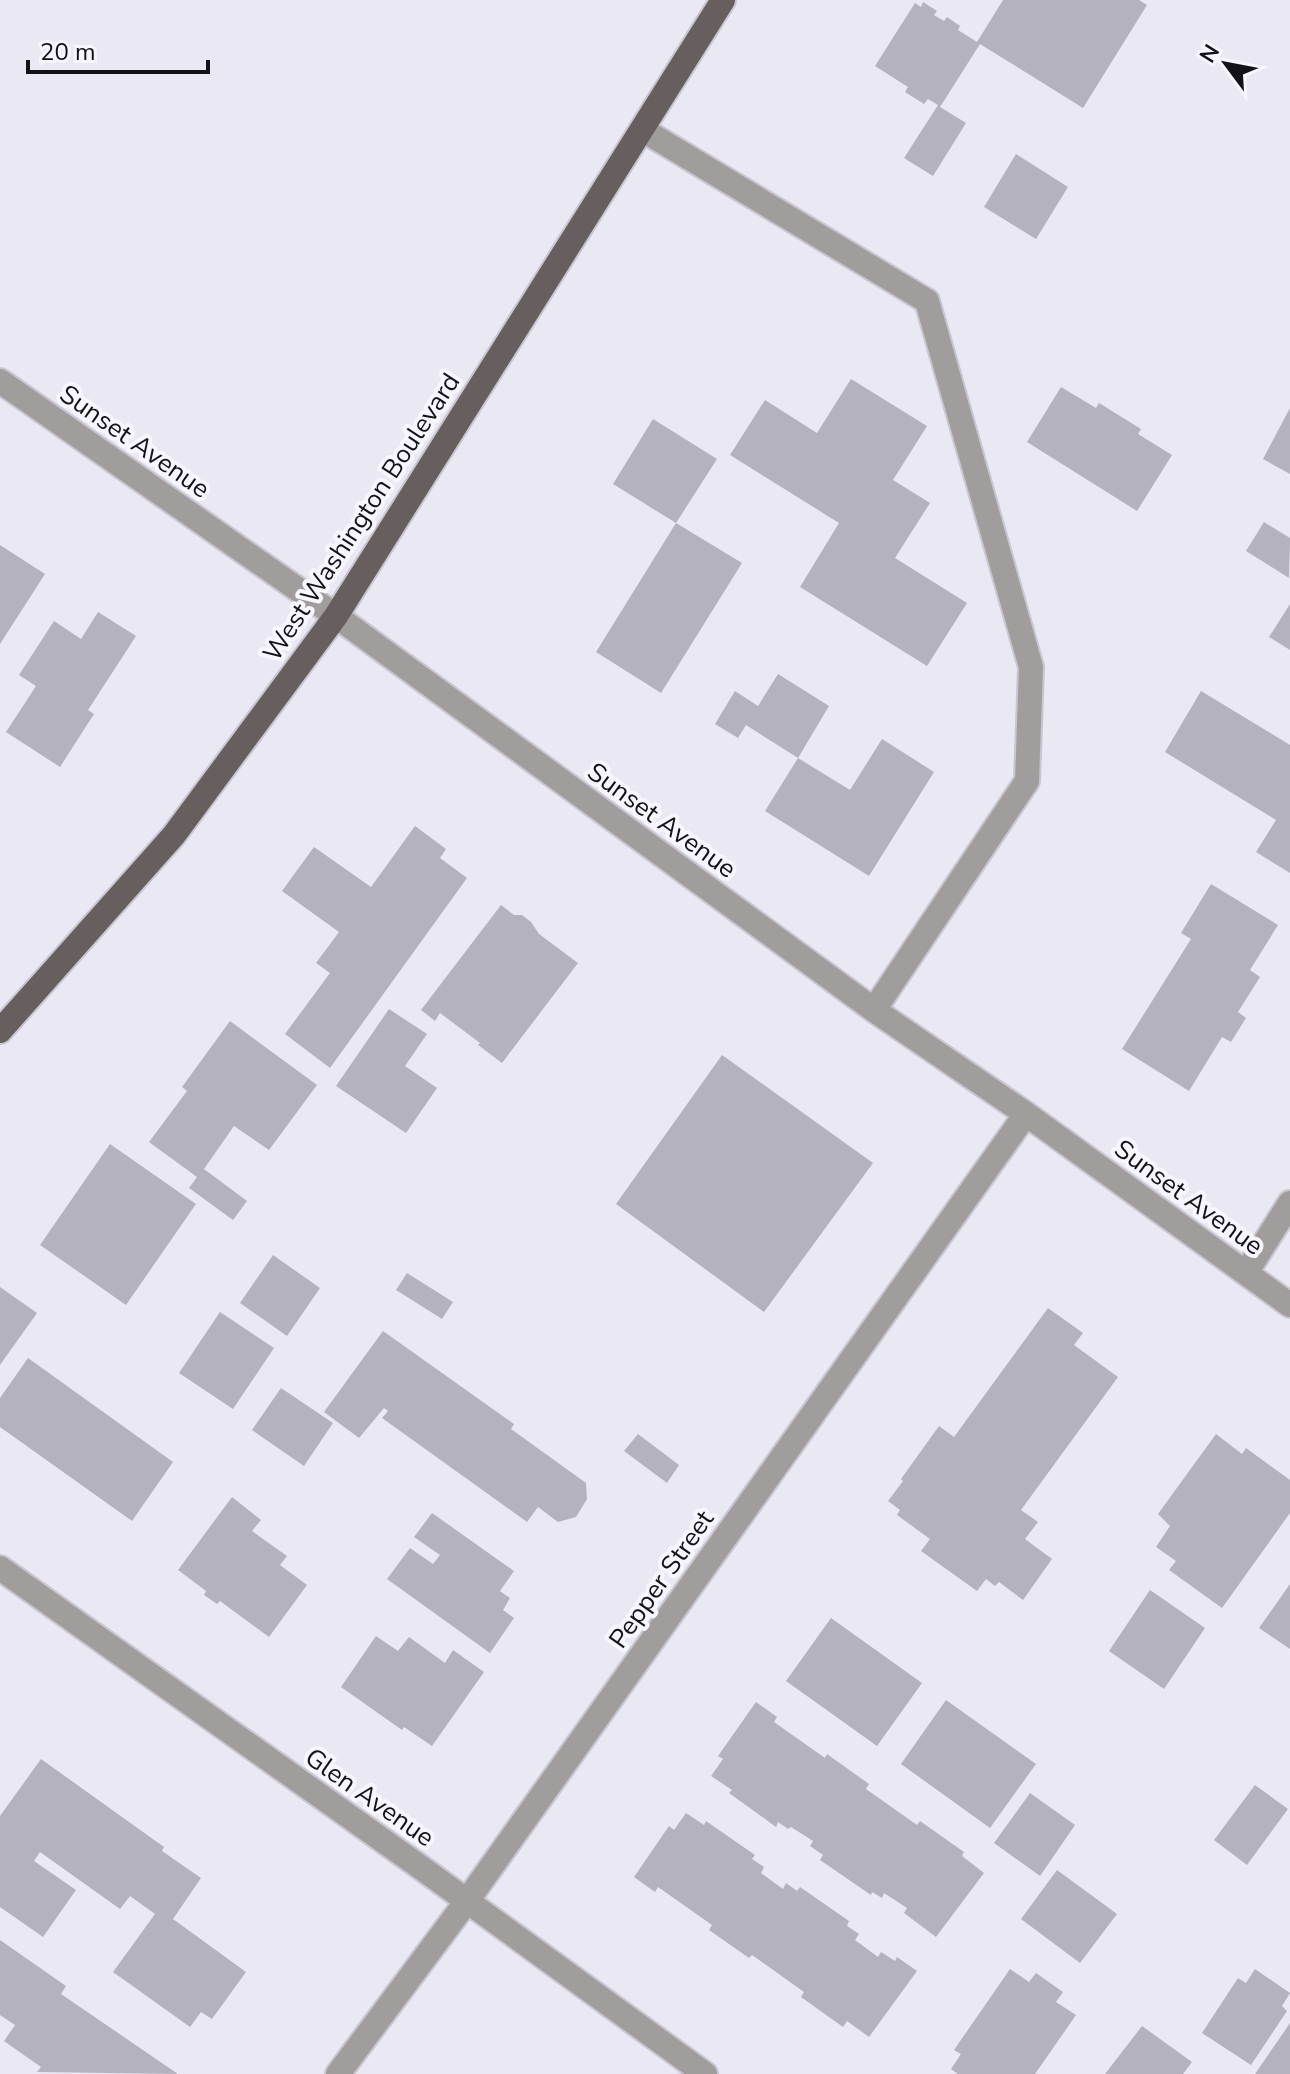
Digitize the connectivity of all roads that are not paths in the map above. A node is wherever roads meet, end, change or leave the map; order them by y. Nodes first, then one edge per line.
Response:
1 (723, 0) edge
2 (643, 130) junction
3 (0, 381) edge
4 (336, 616) junction
5 (874, 1010) junction
6 (0, 1031) edge
7 (1026, 1114) junction
8 (1290, 1203) edge
9 (1246, 1273) junction
10 (1290, 1305) edge
11 (0, 1568) edge
12 (467, 1901) junction
13 (338, 2074) edge
14 (705, 2074) edge

1 - 2 main road, West Washington Boulevard
2 - 4 main road, West Washington Boulevard
2 - 5 street
3 - 4 street, Sunset Avenue
4 - 5 street, Sunset Avenue
4 - 6 main road, West Washington Boulevard
5 - 7 street, Sunset Avenue
7 - 9 street, Sunset Avenue
7 - 12 street, Pepper Street
8 - 9 street
9 - 10 street, Sunset Avenue
11 - 12 street, Glen Avenue
12 - 13 street, Pepper Street
12 - 14 street, Glen Avenue

